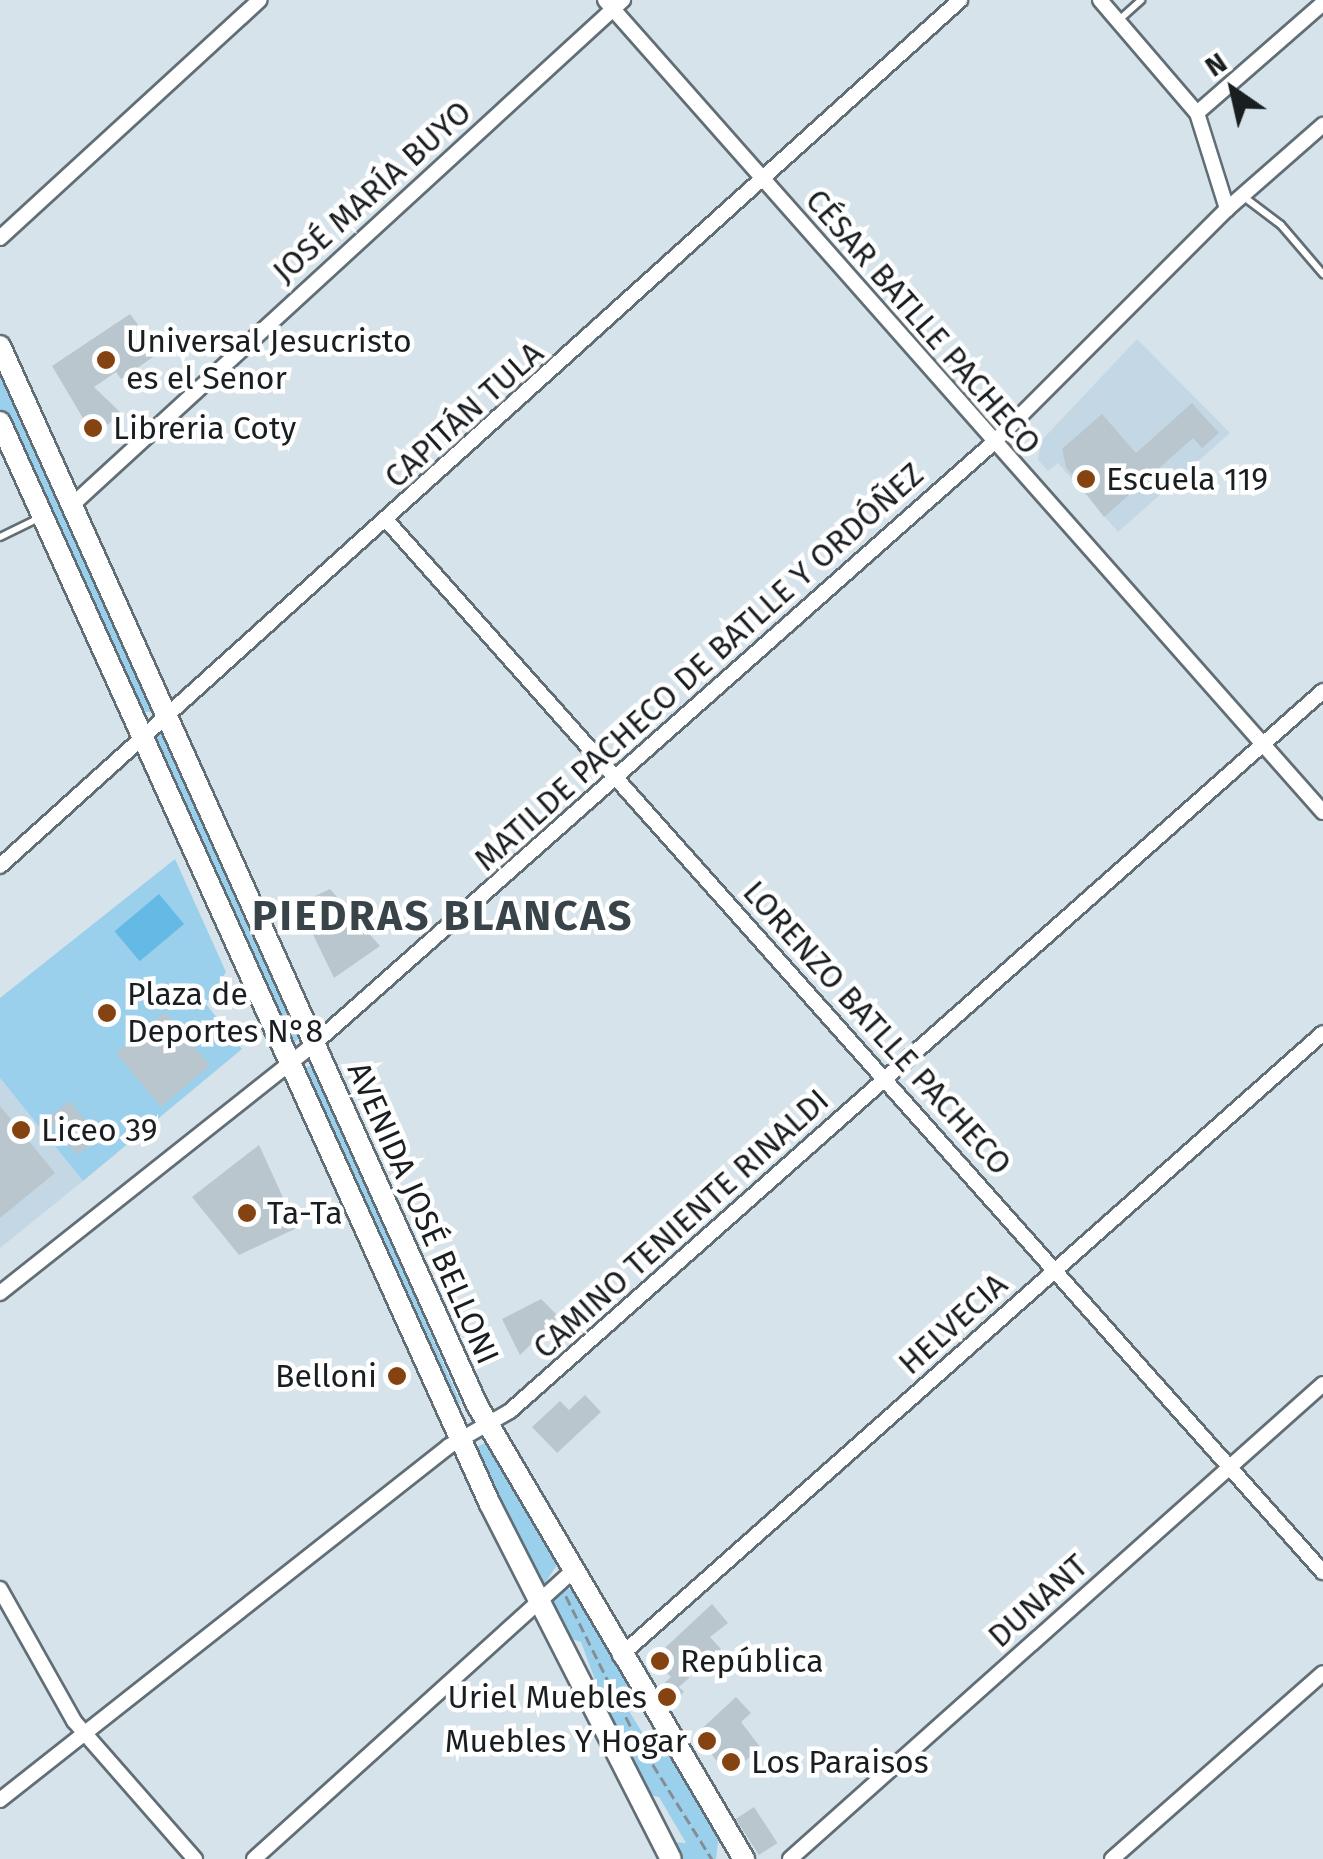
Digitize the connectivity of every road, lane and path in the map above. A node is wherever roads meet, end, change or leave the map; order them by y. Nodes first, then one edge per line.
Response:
1 (260, 0) edge
2 (960, 0) edge
3 (1100, 0) edge
4 (1142, 0) edge
5 (614, 3) edge
6 (1323, 3) edge
7 (1118, 21) junction
8 (1197, 113) junction
9 (1323, 124) edge
10 (762, 180) junction
11 (1243, 196) junction
12 (1227, 209) junction
13 (0, 238) edge
14 (1323, 274) edge
15 (0, 346) edge
16 (0, 422) edge
17 (992, 444) junction
18 (70, 506) junction
19 (44, 516) junction
20 (388, 522) junction
21 (0, 537) edge
22 (1323, 691) edge
23 (168, 716) junction
24 (146, 736) junction
25 (1262, 744) junction
26 (616, 777) junction
27 (1323, 812) edge
28 (0, 866) edge
29 (1323, 1033) edge
30 (314, 1044) junction
31 (291, 1060) junction
32 (886, 1078) junction
33 (1056, 1269) junction
34 (0, 1293) edge
35 (1323, 1384) edge
36 (489, 1426) junction
37 (460, 1439) junction
38 (1229, 1468) junction
39 (1323, 1572) edge
40 (571, 1574) junction
41 (0, 1588) edge
42 (538, 1602) junction
43 (620, 1656) junction
44 (1323, 1673) edge
45 (83, 1733) junction
46 (0, 1800) edge
47 (737, 1856) edge
48 (196, 1859) edge
49 (254, 1859) edge
50 (671, 1859) edge
51 (790, 1859) edge
52 (1112, 1859) edge

1 - 13 street
2 - 10 street, CAPITÁN TULA
3 - 7 street
4 - 7 lane
5 - 10 street, CÉSAR BATLLE PACHECO
5 - 18 street, JOSÉ MARÍA BUYO
6 - 8 street
7 - 8 street
8 - 12 street
9 - 11 street, MATILDE PACHECO DE BATLLE Y ORDÓÑEZ
10 - 17 street, CÉSAR BATLLE PACHECO
10 - 20 street, CAPITÁN TULA
11 - 12 street, MATILDE PACHECO DE BATLLE Y ORDÓÑEZ
11 - 14 lane
12 - 17 street, MATILDE PACHECO DE BATLLE Y ORDÓÑEZ
15 - 18 main road, AVENIDA JOSÉ BELLONI
16 - 19 main road, AVENIDA JOSÉ BELLONI
17 - 25 street, CÉSAR BATLLE PACHECO
17 - 26 street, MATILDE PACHECO DE BATLLE Y ORDÓÑEZ
18 - 23 main road, AVENIDA JOSÉ BELLONI
19 - 21 lane
19 - 24 main road, AVENIDA JOSÉ BELLONI
20 - 23 street, CAPITÁN TULA
20 - 26 street, LORENZO BATLLE PACHECO
22 - 25 street, CAMINO TENIENTE RINALDI
23 - 24 street, CAPITÁN TULA
23 - 30 main road, AVENIDA JOSÉ BELLONI
24 - 28 street, CAPITÁN TULA
24 - 31 main road, AVENIDA JOSÉ BELLONI
25 - 27 street, CÉSAR BATLLE PACHECO
25 - 32 street, CAMINO TENIENTE RINALDI
26 - 30 street, MATILDE PACHECO DE BATLLE Y ORDÓÑEZ
26 - 32 street, LORENZO BATLLE PACHECO
29 - 33 street, HELVECIA
30 - 31 street, MATILDE PACHECO DE BATLLE Y ORDÓÑEZ
30 - 36 main road, AVENIDA JOSÉ BELLONI
31 - 34 street, MATILDE PACHECO DE BATLLE Y ORDÓÑEZ
31 - 37 main road, AVENIDA JOSÉ BELLONI
32 - 33 street, LORENZO BATLLE PACHECO
32 - 36 street, CAMINO TENIENTE RINALDI
33 - 38 street, LORENZO BATLLE PACHECO
33 - 43 street, HELVECIA
35 - 38 street, DUNANT
36 - 37 street, CAMINO TENIENTE RINALDI
36 - 40 main road, AVENIDA JOSÉ BELLONI
37 - 42 main road, AVENIDA JOSÉ BELLONI
37 - 45 street, CAMINO TENIENTE RINALDI
38 - 39 street, LORENZO BATLLE PACHECO
38 - 51 street, DUNANT
40 - 42 street
40 - 43 main road, AVENIDA JOSÉ BELLONI
41 - 45 street
42 - 49 street
42 - 50 main road, AVENIDA JOSÉ BELLONI
43 - 47 main road, AVENIDA JOSÉ BELLONI
44 - 52 street
45 - 46 street, CAMINO TENIENTE RINALDI
45 - 48 street

